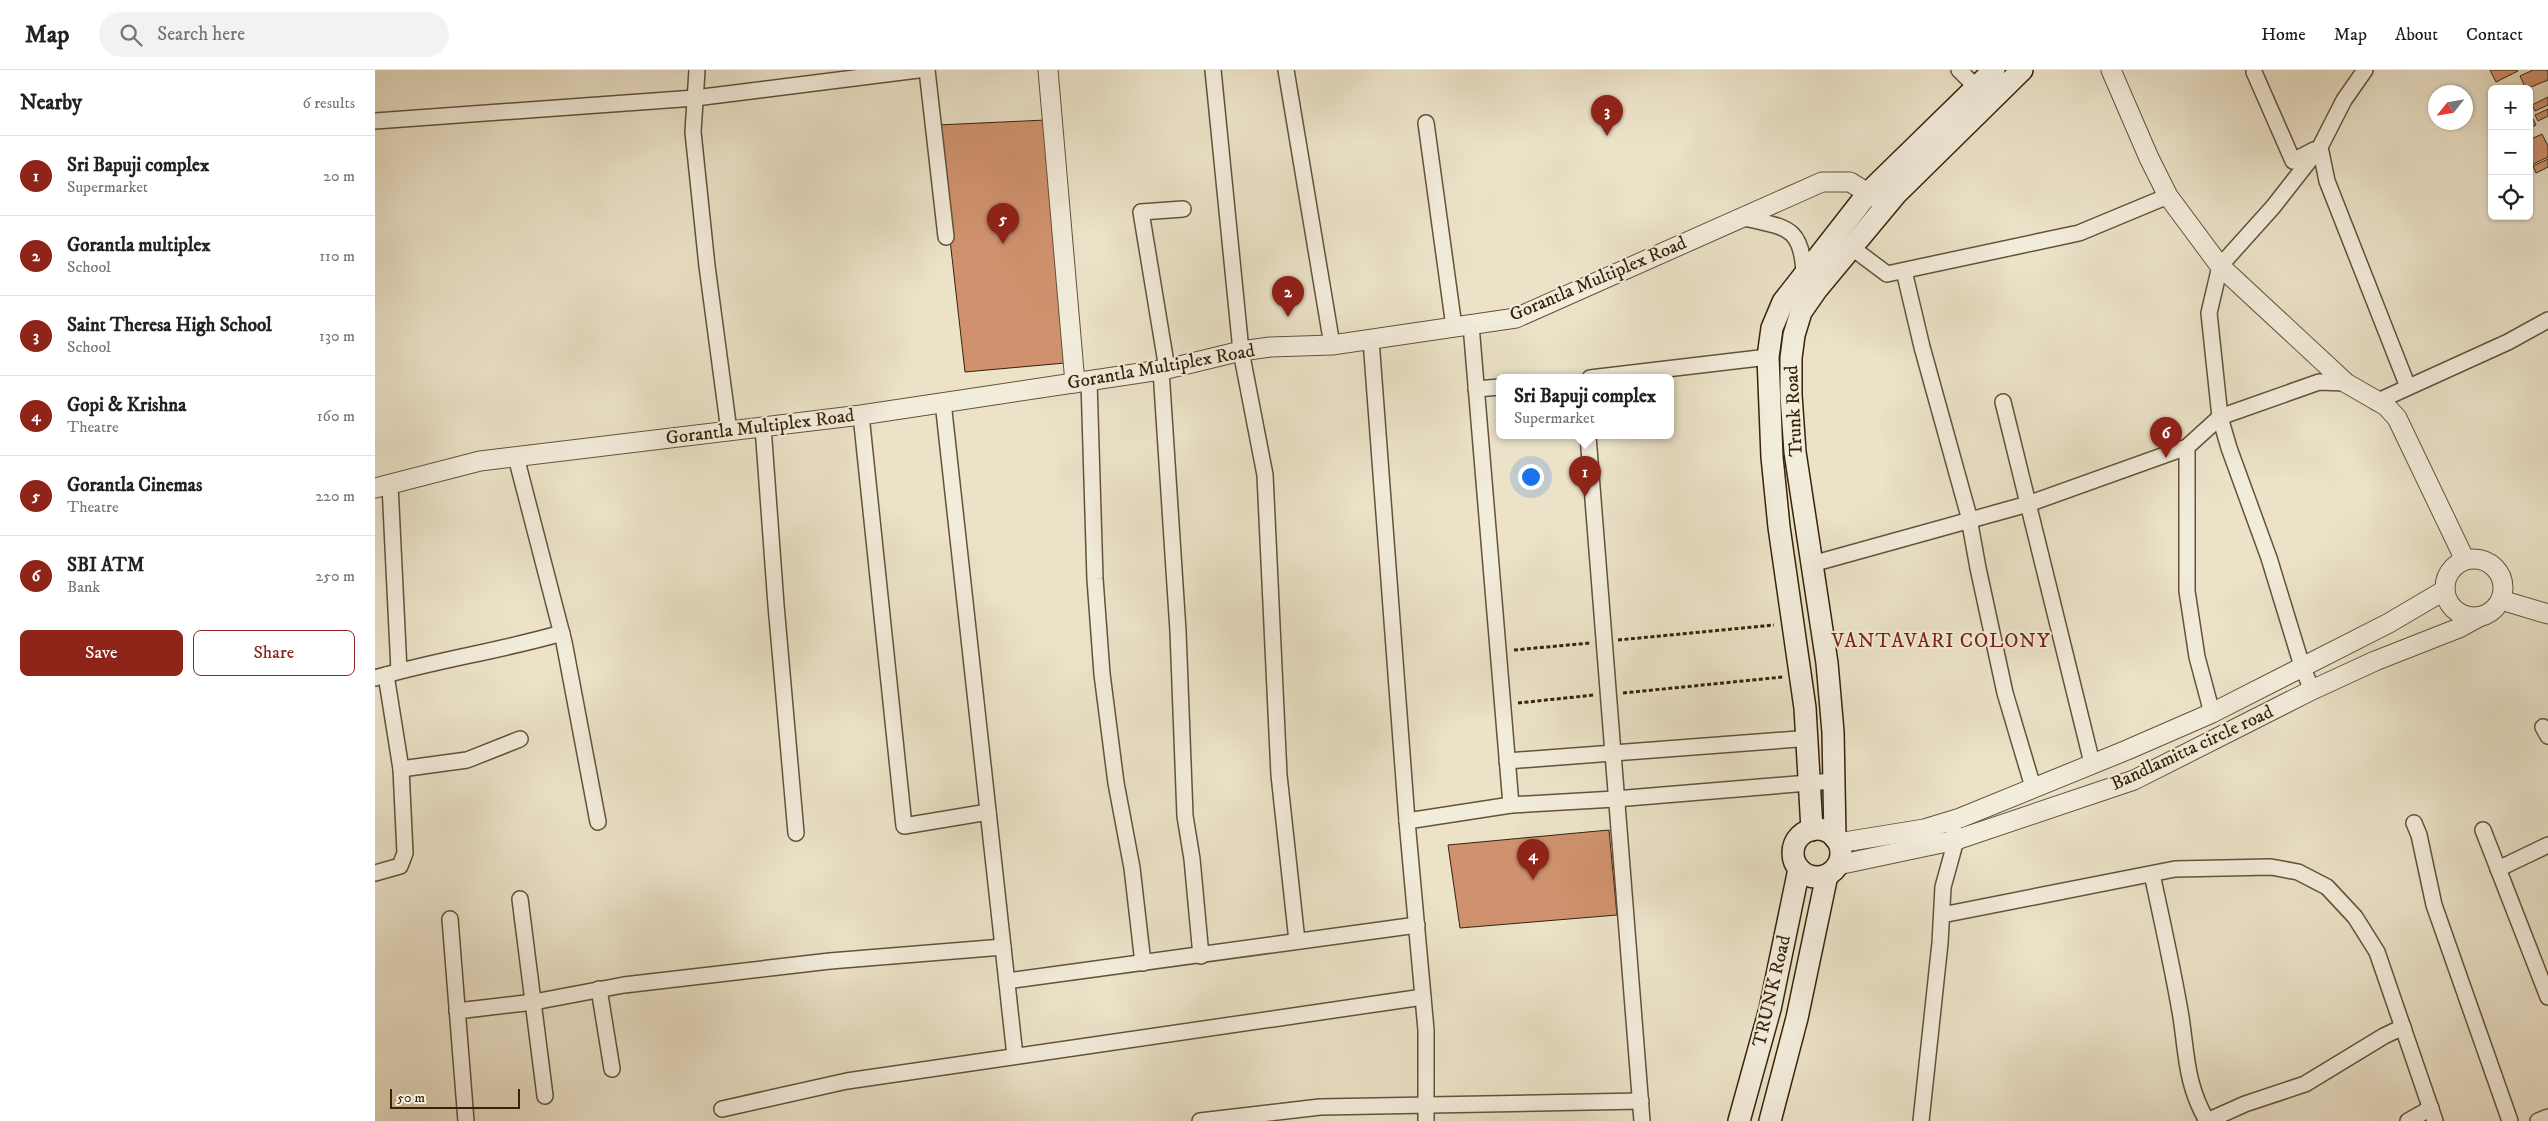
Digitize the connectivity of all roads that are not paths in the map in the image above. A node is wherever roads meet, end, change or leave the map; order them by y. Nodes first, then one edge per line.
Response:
1 (697, 70) edge
2 (918, 70) edge
3 (927, 70) edge
4 (1048, 70) edge
5 (1213, 70) edge
6 (1286, 70) edge
7 (1959, 70) edge
8 (1994, 70) edge
9 (2022, 70) edge
10 (2111, 70) edge
11 (2365, 70) edge
12 (2254, 72) dead end
13 (843, 75) edge
14 (1976, 88) junction
15 (695, 98) junction
16 (375, 121) edge
17 (1426, 123) dead end
18 (2320, 147) junction
19 (1869, 192) junction
20 (2168, 196) junction
21 (1886, 206) junction
22 (1183, 209) dead end
23 (1741, 216) junction
24 (946, 237) dead end
25 (1851, 247) junction
26 (2220, 266) junction
27 (1905, 271) junction
28 (1804, 274) junction
29 (2548, 320) edge
30 (1462, 326) junction
31 (1371, 340) junction
32 (1332, 345) junction
33 (1241, 351) junction
34 (1767, 357) junction
35 (1164, 370) junction
36 (1624, 374) edge
37 (1082, 382) junction
38 (2346, 383) junction
39 (1496, 387) edge
40 (2408, 387) junction
41 (1476, 389) junction
42 (943, 402) junction
43 (2003, 402) dead end
44 (2376, 402) junction
45 (861, 415) junction
46 (2220, 417) junction
47 (763, 427) junction
48 (729, 431) junction
49 (1588, 439) edge
50 (2187, 447) junction
51 (515, 457) junction
52 (382, 487) edge
53 (2028, 504) junction
54 (1970, 520) junction
55 (2465, 560) junction
56 (1812, 564) junction
57 (2445, 590) junction
58 (2501, 600) junction
59 (2548, 614) edge
60 (2479, 617) junction
61 (562, 633) junction
62 (2302, 666) junction
63 (387, 675) edge
64 (2312, 690) junction
65 (2212, 713) junction
66 (520, 739) dead end
67 (1798, 739) dead end
68 (1612, 753) junction
69 (1507, 761) junction
70 (2092, 763) junction
71 (401, 769) junction
72 (1833, 781) junction
73 (1809, 783) junction
74 (2033, 787) junction
75 (1615, 799) junction
76 (1511, 805) junction
77 (988, 812) junction
78 (1953, 820) junction
79 (1407, 821) junction
80 (598, 822) dead end
81 (2413, 823) dead end
82 (1812, 830) junction
83 (2483, 830) dead end
84 (796, 833) dead end
85 (1837, 840) junction
86 (1956, 840) junction
87 (2548, 845) edge
88 (1799, 869) junction
89 (2498, 869) junction
90 (1832, 870) junction
91 (375, 874) edge
92 (2152, 874) junction
93 (520, 899) dead end
94 (1942, 915) junction
95 (450, 919) dead end
96 (1417, 925) junction
97 (1297, 941) junction
98 (1003, 947) junction
99 (1201, 956) junction
100 (1143, 963) junction
101 (1007, 981) junction
102 (599, 989) junction
103 (1423, 997) junction
104 (2548, 997) edge
105 (534, 1002) junction
106 (457, 1011) junction
107 (2403, 1027) junction
108 (1015, 1056) junction
109 (612, 1070) dead end
110 (545, 1096) dead end
111 (1641, 1101) junction
112 (1426, 1105) junction
113 (722, 1108) dead end
114 (2433, 1114) edge
115 (1741, 1117) edge
116 (2548, 1117) edge
117 (466, 1121) edge
118 (1201, 1121) edge
119 (1426, 1121) edge
120 (1642, 1121) edge
121 (1770, 1121) edge
122 (1921, 1121) edge
123 (2207, 1121) edge
124 (2408, 1121) edge
125 (2510, 1121) edge
126 (2538, 1121) edge

1 - 15 street
2 - 13 street
3 - 24 street
4 - 37 street
5 - 33 street
6 - 32 street
7 - 14 street
8 - 14 main road, Trunk Road
9 - 21 main road, Trunk Road
10 - 20 street
11 - 18 street
12 - 18 street
13 - 15 street
14 - 19 main road, Trunk Road
15 - 16 street
15 - 48 street
17 - 30 street
18 - 26 street
18 - 40 street
19 - 21 street, Gorantla Multiplex Road
19 - 23 street, Gorantla Multiplex Road
19 - 28 main road, Trunk Road
20 - 26 street
20 - 27 street
21 - 25 main road, Trunk Road
22 - 35 street
23 - 28 street
23 - 30 street, Gorantla Multiplex Road
25 - 27 street
25 - 56 main road, Trunk Road
26 - 38 street
26 - 46 street
27 - 54 street
28 - 34 main road, Trunk Road
29 - 40 street
30 - 31 street, Gorantla Multiplex Road
30 - 41 street
31 - 32 street, Gorantla Multiplex Road
31 - 79 street
32 - 33 street, Gorantla Multiplex Road
33 - 35 street, Gorantla Multiplex Road
33 - 97 street
34 - 36 street
34 - 73 main road, Trunk Road
35 - 37 street, Gorantla Multiplex Road
35 - 99 street
37 - 42 street, Gorantla Multiplex Road
37 - 100 street
38 - 44 street
38 - 46 street
39 - 41 street
40 - 44 street
41 - 69 street
42 - 45 street, Gorantla Multiplex Road
42 - 77 street
43 - 53 street
44 - 55 street
45 - 47 street, Gorantla Multiplex Road
45 - 77 street
46 - 50 street
46 - 62 street
47 - 48 street, Gorantla Multiplex Road
47 - 84 street
48 - 51 street, Gorantla Multiplex Road
49 - 68 street
50 - 53 street
50 - 65 street
51 - 52 street, Gorantla Multiplex Road
51 - 61 street
52 - 63 street
53 - 54 street
53 - 70 street
54 - 56 street
54 - 74 street
55 - 57 street
55 - 58 street
56 - 72 main road, Trunk Road
57 - 60 street
57 - 62 street
58 - 59 street
58 - 60 street, Bandlamitta circle road
60 - 64 street, Bandlamitta circle road
61 - 63 street
61 - 80 street
62 - 64 street
62 - 65 street
63 - 71 street
64 - 86 street, Bandlamitta circle road
65 - 70 street
66 - 71 street
67 - 68 street
68 - 69 street
68 - 75 street
69 - 76 street
70 - 74 street
71 - 91 street
72 - 73 street
72 - 85 main road, Trunk Road
73 - 75 street
73 - 82 main road, Trunk Road
74 - 78 street
75 - 76 street
75 - 111 street
76 - 79 street
77 - 98 street
78 - 85 street
78 - 86 street
79 - 96 street
81 - 125 street
82 - 85 main road
82 - 88 main road
83 - 89 street
85 - 90 main road
86 - 90 street, Bandlamitta circle road
86 - 94 street
87 - 89 street
88 - 90 main road
88 - 115 main road, TRUNK Road
89 - 104 street
90 - 121 main road
92 - 94 street
92 - 107 street
92 - 123 street
93 - 105 street
94 - 122 street
95 - 106 street
96 - 97 street
96 - 103 street
97 - 99 street
98 - 101 street
98 - 102 street
99 - 100 street
100 - 101 street
101 - 108 street
102 - 105 street
102 - 109 street
103 - 108 street
103 - 112 street
105 - 106 street
105 - 110 street
106 - 117 street
107 - 114 street
107 - 123 street
108 - 113 street
111 - 112 street
111 - 120 street
112 - 118 street
112 - 119 street
114 - 124 street
116 - 126 street

